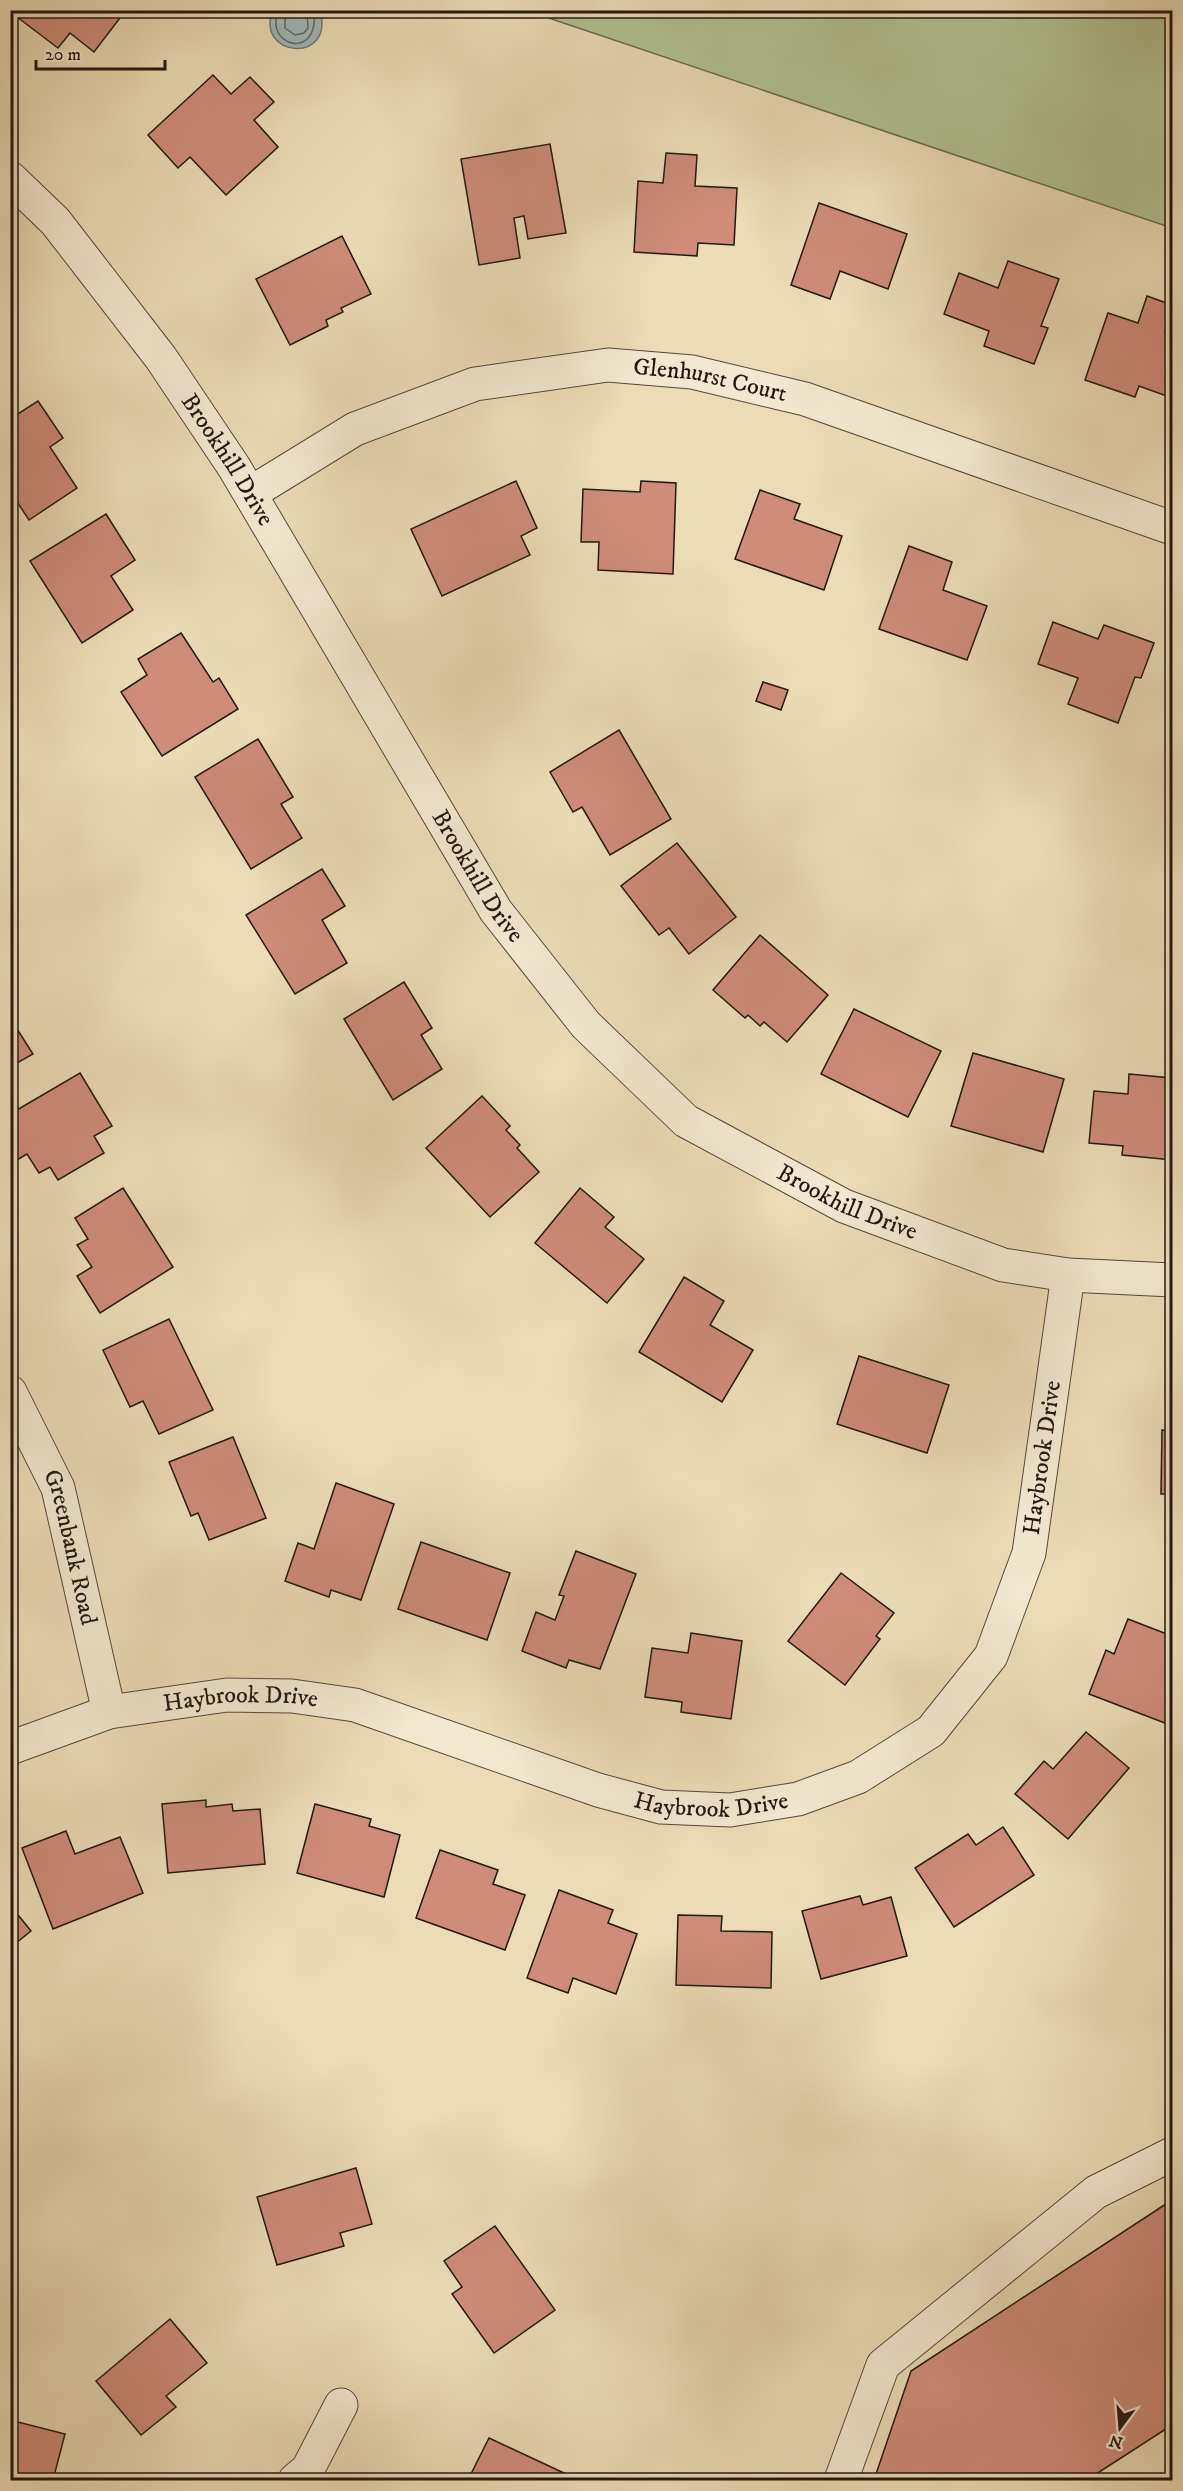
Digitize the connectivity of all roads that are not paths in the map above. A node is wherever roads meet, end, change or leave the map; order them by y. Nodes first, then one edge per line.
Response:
1 (10, 177) edge
2 (251, 493) junction
3 (1173, 528) edge
4 (1068, 1275) junction
5 (1173, 1280) edge
6 (10, 1392) edge
7 (109, 1712) junction
8 (10, 1748) edge
9 (1173, 2154) edge
10 (341, 2405) dead end
11 (296, 2481) edge
12 (841, 2481) edge

1 - 2 street, Brookhill Drive
2 - 3 street, Glenhurst Court
2 - 4 street, Brookhill Drive
4 - 5 street, Brookhill Drive
4 - 7 street, Haybrook Drive
6 - 7 street, Greenbank Road
7 - 8 street, Haybrook Drive
9 - 12 street
10 - 11 street

